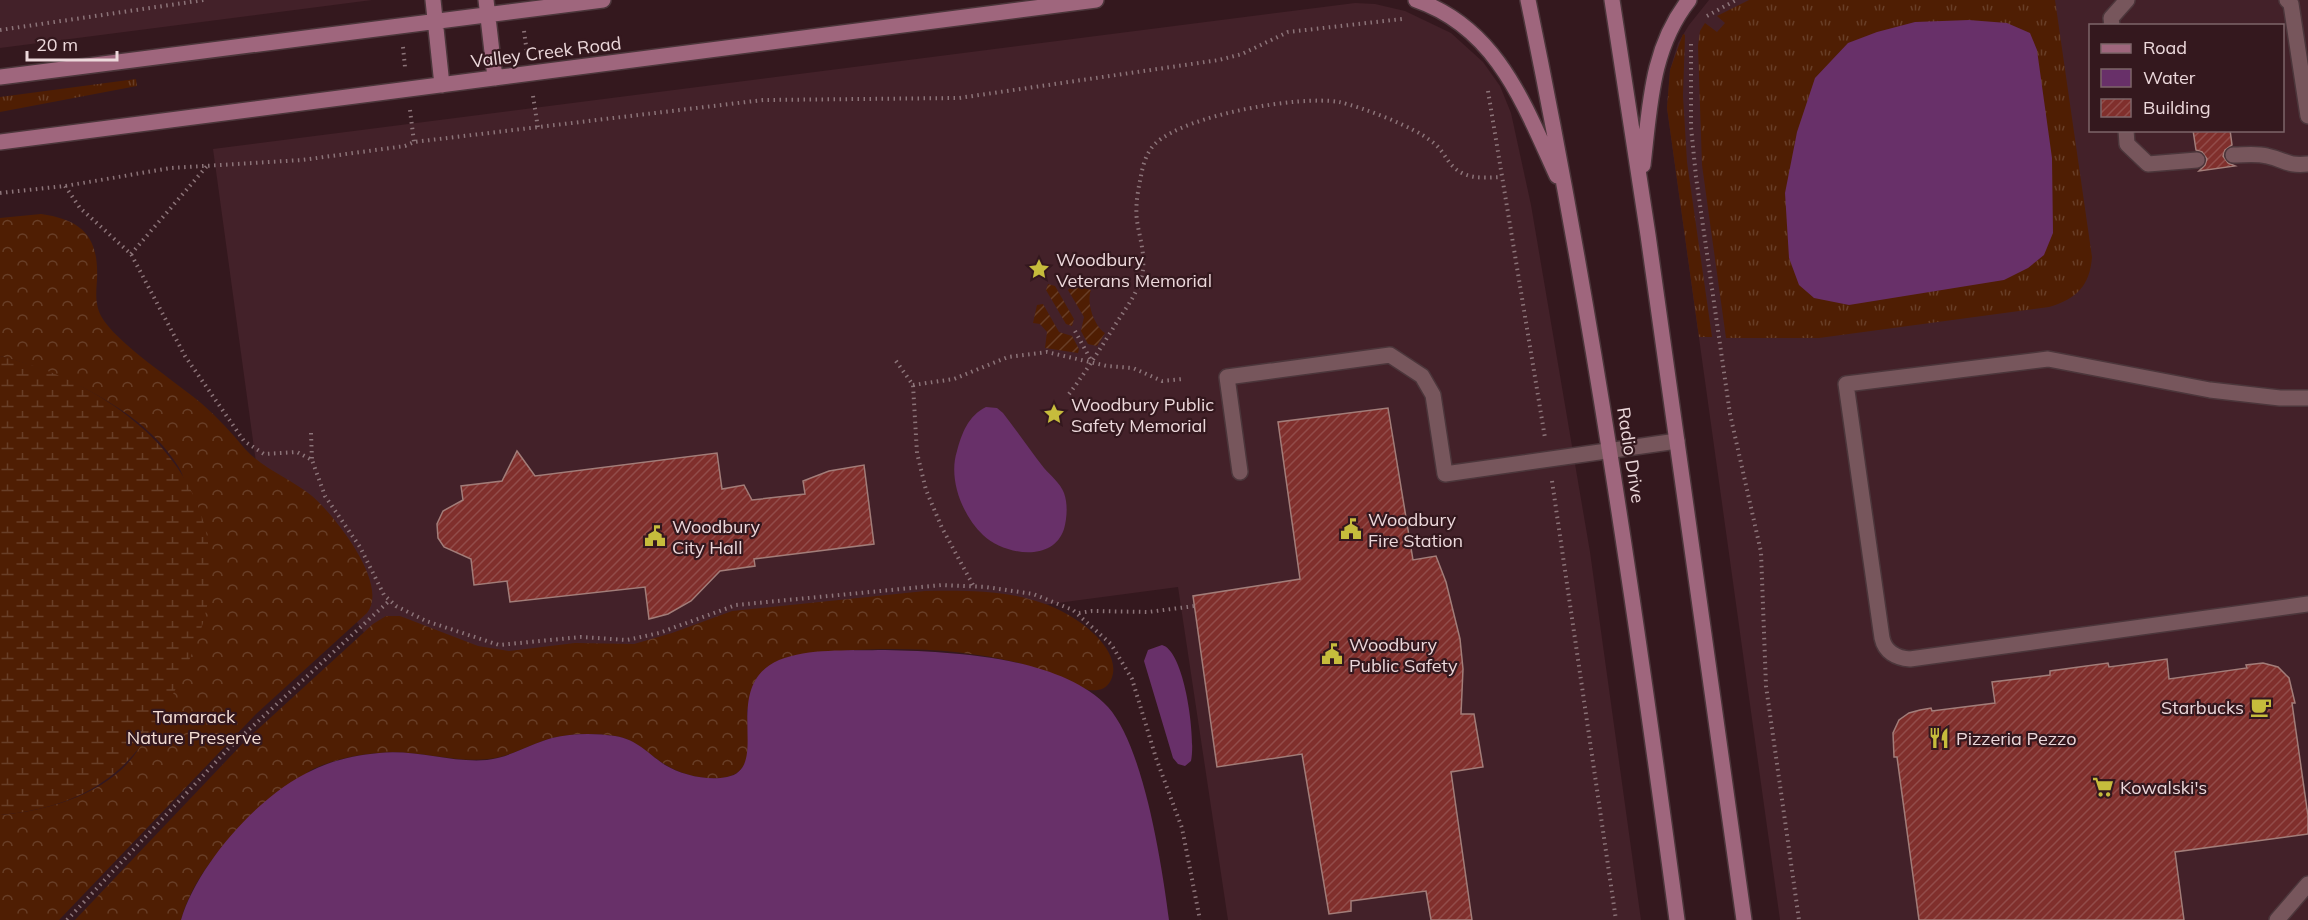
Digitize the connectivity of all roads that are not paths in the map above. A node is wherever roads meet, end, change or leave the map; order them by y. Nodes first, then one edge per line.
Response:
1 (433, 0) edge
2 (603, 0) edge
3 (1096, 0) edge
4 (1416, 0) edge
5 (1528, 0) edge
6 (1612, 0) edge
7 (1689, 0) edge
8 (2127, 0) edge
9 (2287, 0) edge
10 (487, 7) edge
11 (435, 21) junction
12 (2112, 24) edge
13 (0, 76) edge
14 (495, 78) junction
15 (442, 85) junction
16 (2308, 116) edge
17 (2126, 132) edge
18 (0, 142) edge
19 (2234, 155) dead end
20 (2197, 160) dead end
21 (2308, 164) edge
22 (1641, 187) junction
23 (1567, 199) junction
24 (2308, 398) edge
25 (1677, 441) junction
26 (1610, 451) junction
27 (1240, 472) dead end
28 (2308, 604) edge
29 (2308, 884) edge
30 (1677, 920) edge
31 (1744, 920) edge
32 (2277, 920) edge

1 - 11 main road
2 - 10 main road
3 - 14 main road, Valley Creek Road
4 - 23 main road
5 - 23 main road, Radio Drive
6 - 22 main road
7 - 22 main road
8 - 12 lane
9 - 16 lane
10 - 11 main road
10 - 14 main road
11 - 13 main road
11 - 15 main road
14 - 15 main road, Valley Creek Road
15 - 18 main road, Valley Creek Road
17 - 20 lane
19 - 21 lane
22 - 25 main road
23 - 26 main road, Radio Drive
24 - 28 lane
25 - 26 lane
25 - 31 main road
26 - 27 lane
26 - 30 main road, Radio Drive
29 - 32 lane

